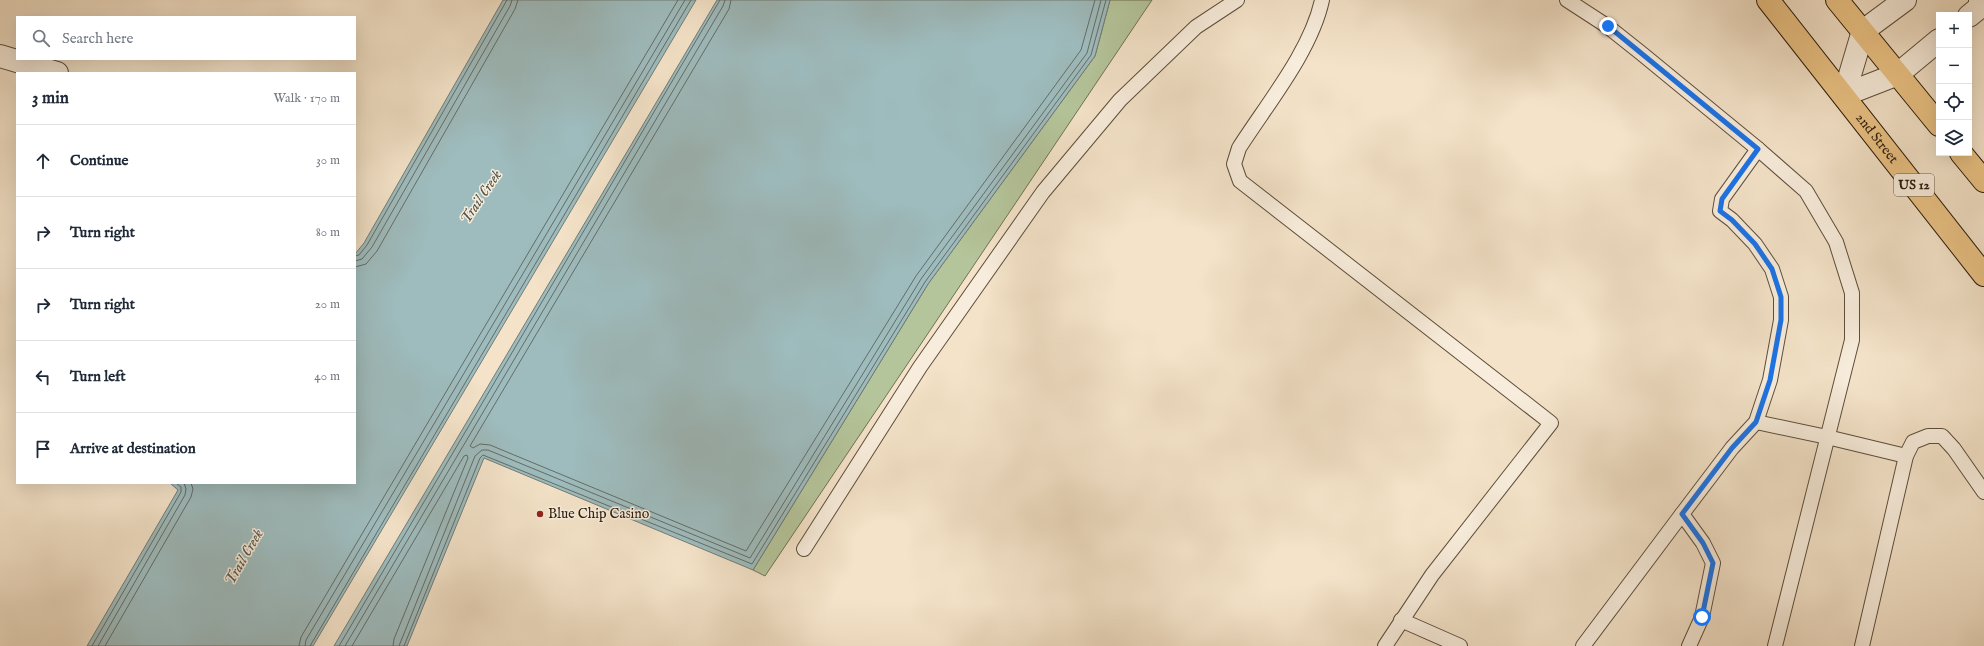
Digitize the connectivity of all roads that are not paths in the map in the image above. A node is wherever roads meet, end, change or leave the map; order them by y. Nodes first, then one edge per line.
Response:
1 (1237, 0) edge
2 (1322, 0) edge
3 (1567, 0) edge
4 (1768, 0) edge
5 (1838, 0) edge
6 (1905, 0) edge
7 (1980, 0) edge
8 (1972, 14) edge
9 (1862, 31) junction
10 (1936, 42) edge
11 (0, 56) edge
12 (54, 72) edge
13 (1898, 74) junction
14 (1844, 95) junction
15 (1936, 121) edge
16 (1758, 149) junction
17 (1963, 156) edge
18 (1984, 181) edge
19 (1984, 276) edge
20 (1756, 422) junction
21 (1827, 437) junction
22 (1906, 456) junction
23 (1984, 492) edge
24 (1682, 514) junction
25 (804, 549) dead end
26 (1401, 620) junction
27 (1385, 646) edge
28 (1460, 646) edge
29 (1582, 646) edge
30 (1689, 646) edge
31 (1775, 646) edge
32 (1862, 646) edge

1 - 25 lane
2 - 26 lane
3 - 16 lane
4 - 14 main road, US 12
5 - 9 main road
6 - 9 street
7 - 8 street
9 - 13 main road
9 - 14 street
10 - 13 street
11 - 12 street
13 - 14 street
13 - 15 main road
14 - 19 main road, 2nd Street / US 12
16 - 20 lane
16 - 21 lane
17 - 18 main road
20 - 21 lane
20 - 24 lane
21 - 22 lane
21 - 31 lane
22 - 23 lane
22 - 32 lane
24 - 29 lane
24 - 30 lane
26 - 27 lane
26 - 28 lane

